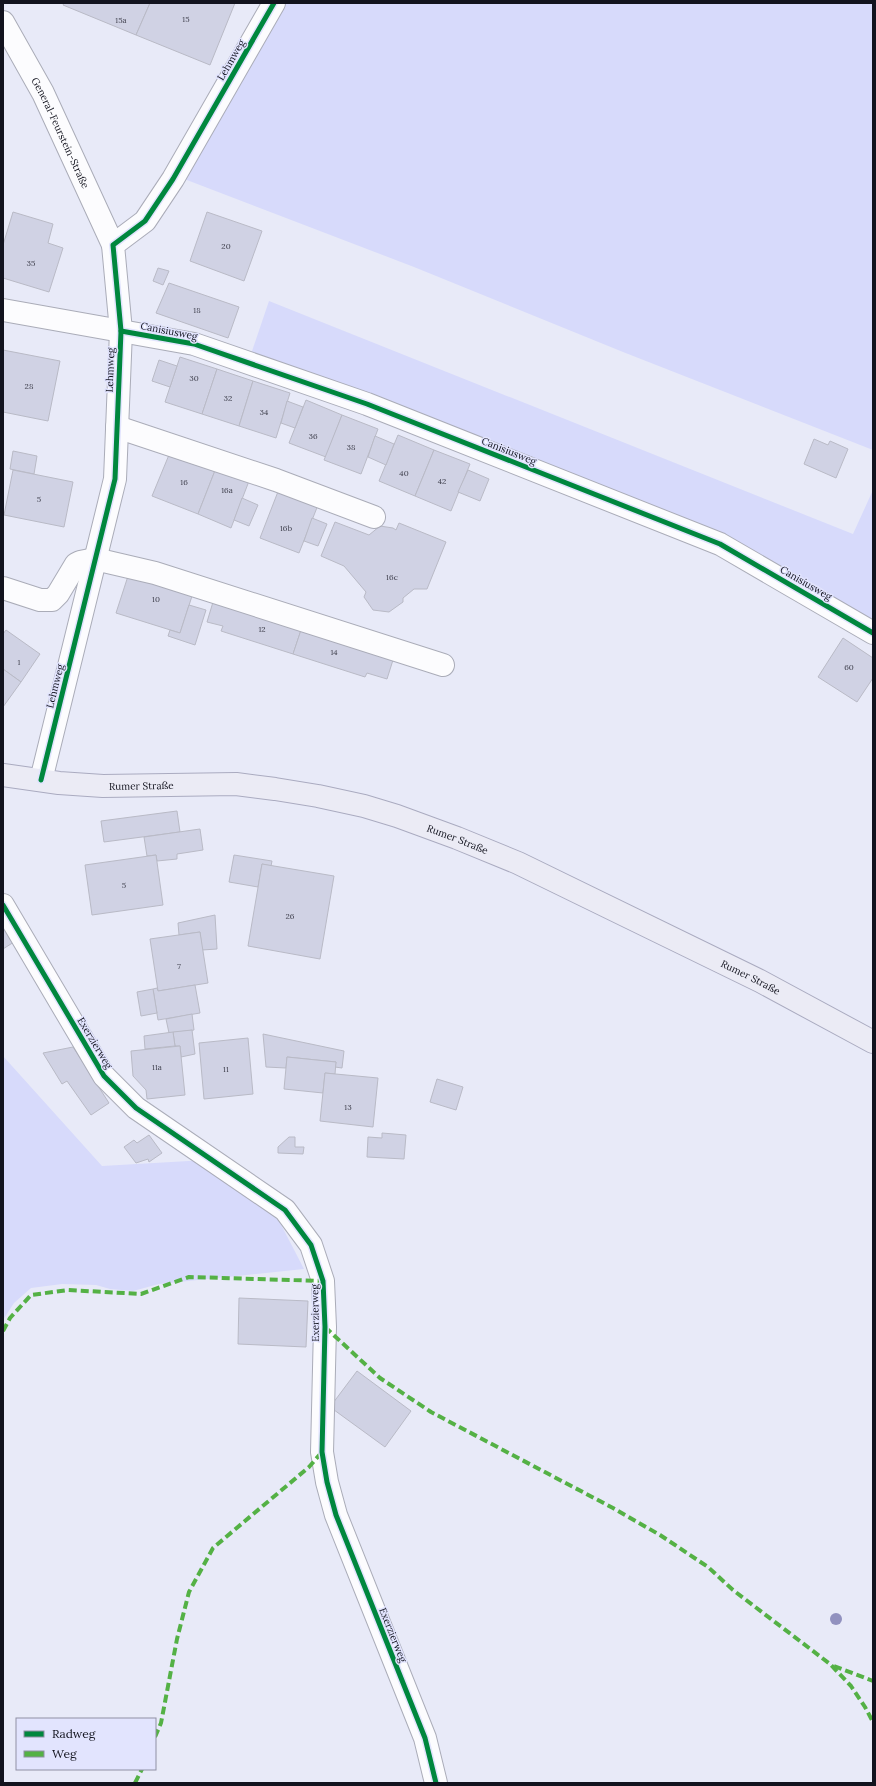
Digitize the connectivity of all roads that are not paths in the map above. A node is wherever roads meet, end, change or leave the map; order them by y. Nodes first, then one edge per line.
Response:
1 (274, 3) edge
2 (3, 22) edge
3 (113, 245) junction
4 (3, 310) edge
5 (121, 331) junction
6 (117, 427) junction
7 (374, 517) dead end
8 (95, 559) junction
9 (3, 588) edge
10 (873, 633) edge
11 (443, 665) dead end
12 (3, 775) edge
13 (41, 780) junction
14 (3, 905) edge
15 (873, 1042) edge
16 (436, 1783) edge

1 - 3 street, Lehmweg
2 - 3 street, General-Feurstein-Straße
3 - 5 street, Lehmweg
4 - 5 street, Canisiusweg
5 - 6 street, Lehmweg
5 - 10 street, Canisiusweg
6 - 7 street
6 - 8 street, Lehmweg
8 - 9 street
8 - 11 street
8 - 13 street, Lehmweg
12 - 13 main road, Rumer Straße
13 - 15 main road, Rumer Straße
14 - 16 street, Exerzierweg

